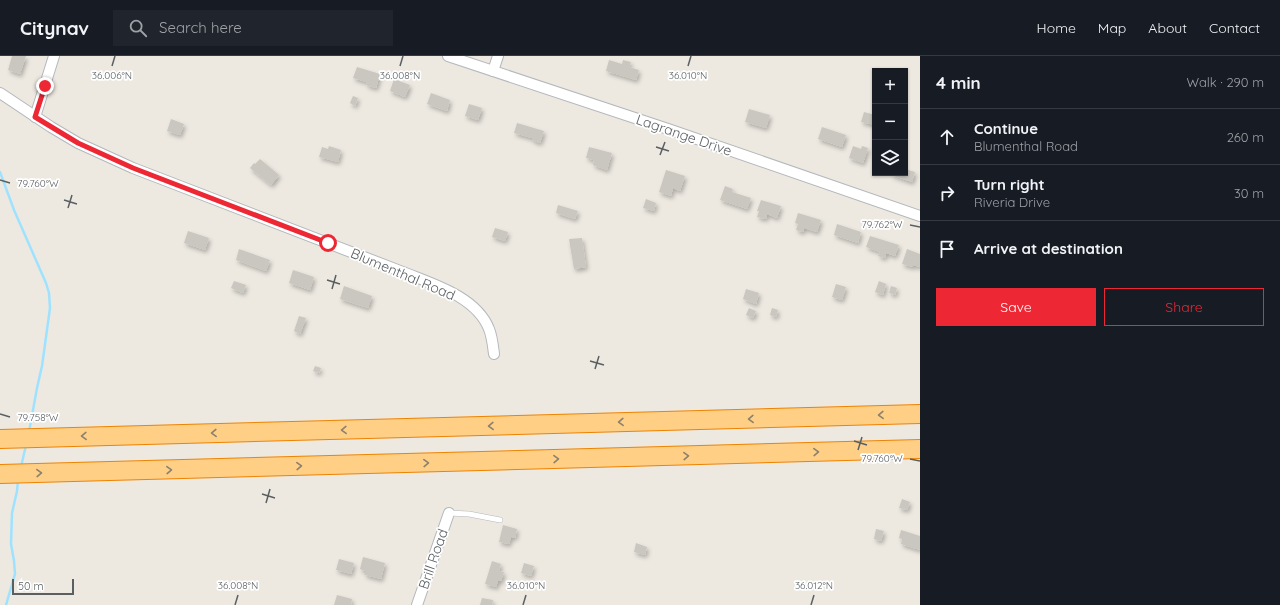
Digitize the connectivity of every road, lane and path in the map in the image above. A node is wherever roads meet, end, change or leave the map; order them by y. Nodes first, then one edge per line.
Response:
1 (54, 56) edge
2 (448, 56) edge
3 (498, 56) edge
4 (493, 70) junction
5 (0, 93) edge
6 (35, 117) junction
7 (920, 216) edge
8 (494, 354) dead end
9 (920, 414) edge
10 (0, 438) edge
11 (920, 449) edge
12 (0, 474) edge
13 (449, 513) joint
14 (500, 520) dead end
15 (417, 605) edge

1 - 6 street
2 - 4 street, Lagrange Drive
3 - 4 street
4 - 7 street, Lagrange Drive
5 - 6 street, Blumenthal Road
6 - 8 street, Blumenthal Road
9 -> 10 highway
12 -> 11 highway
13 - 14 lane
13 - 15 street, Brill Road

